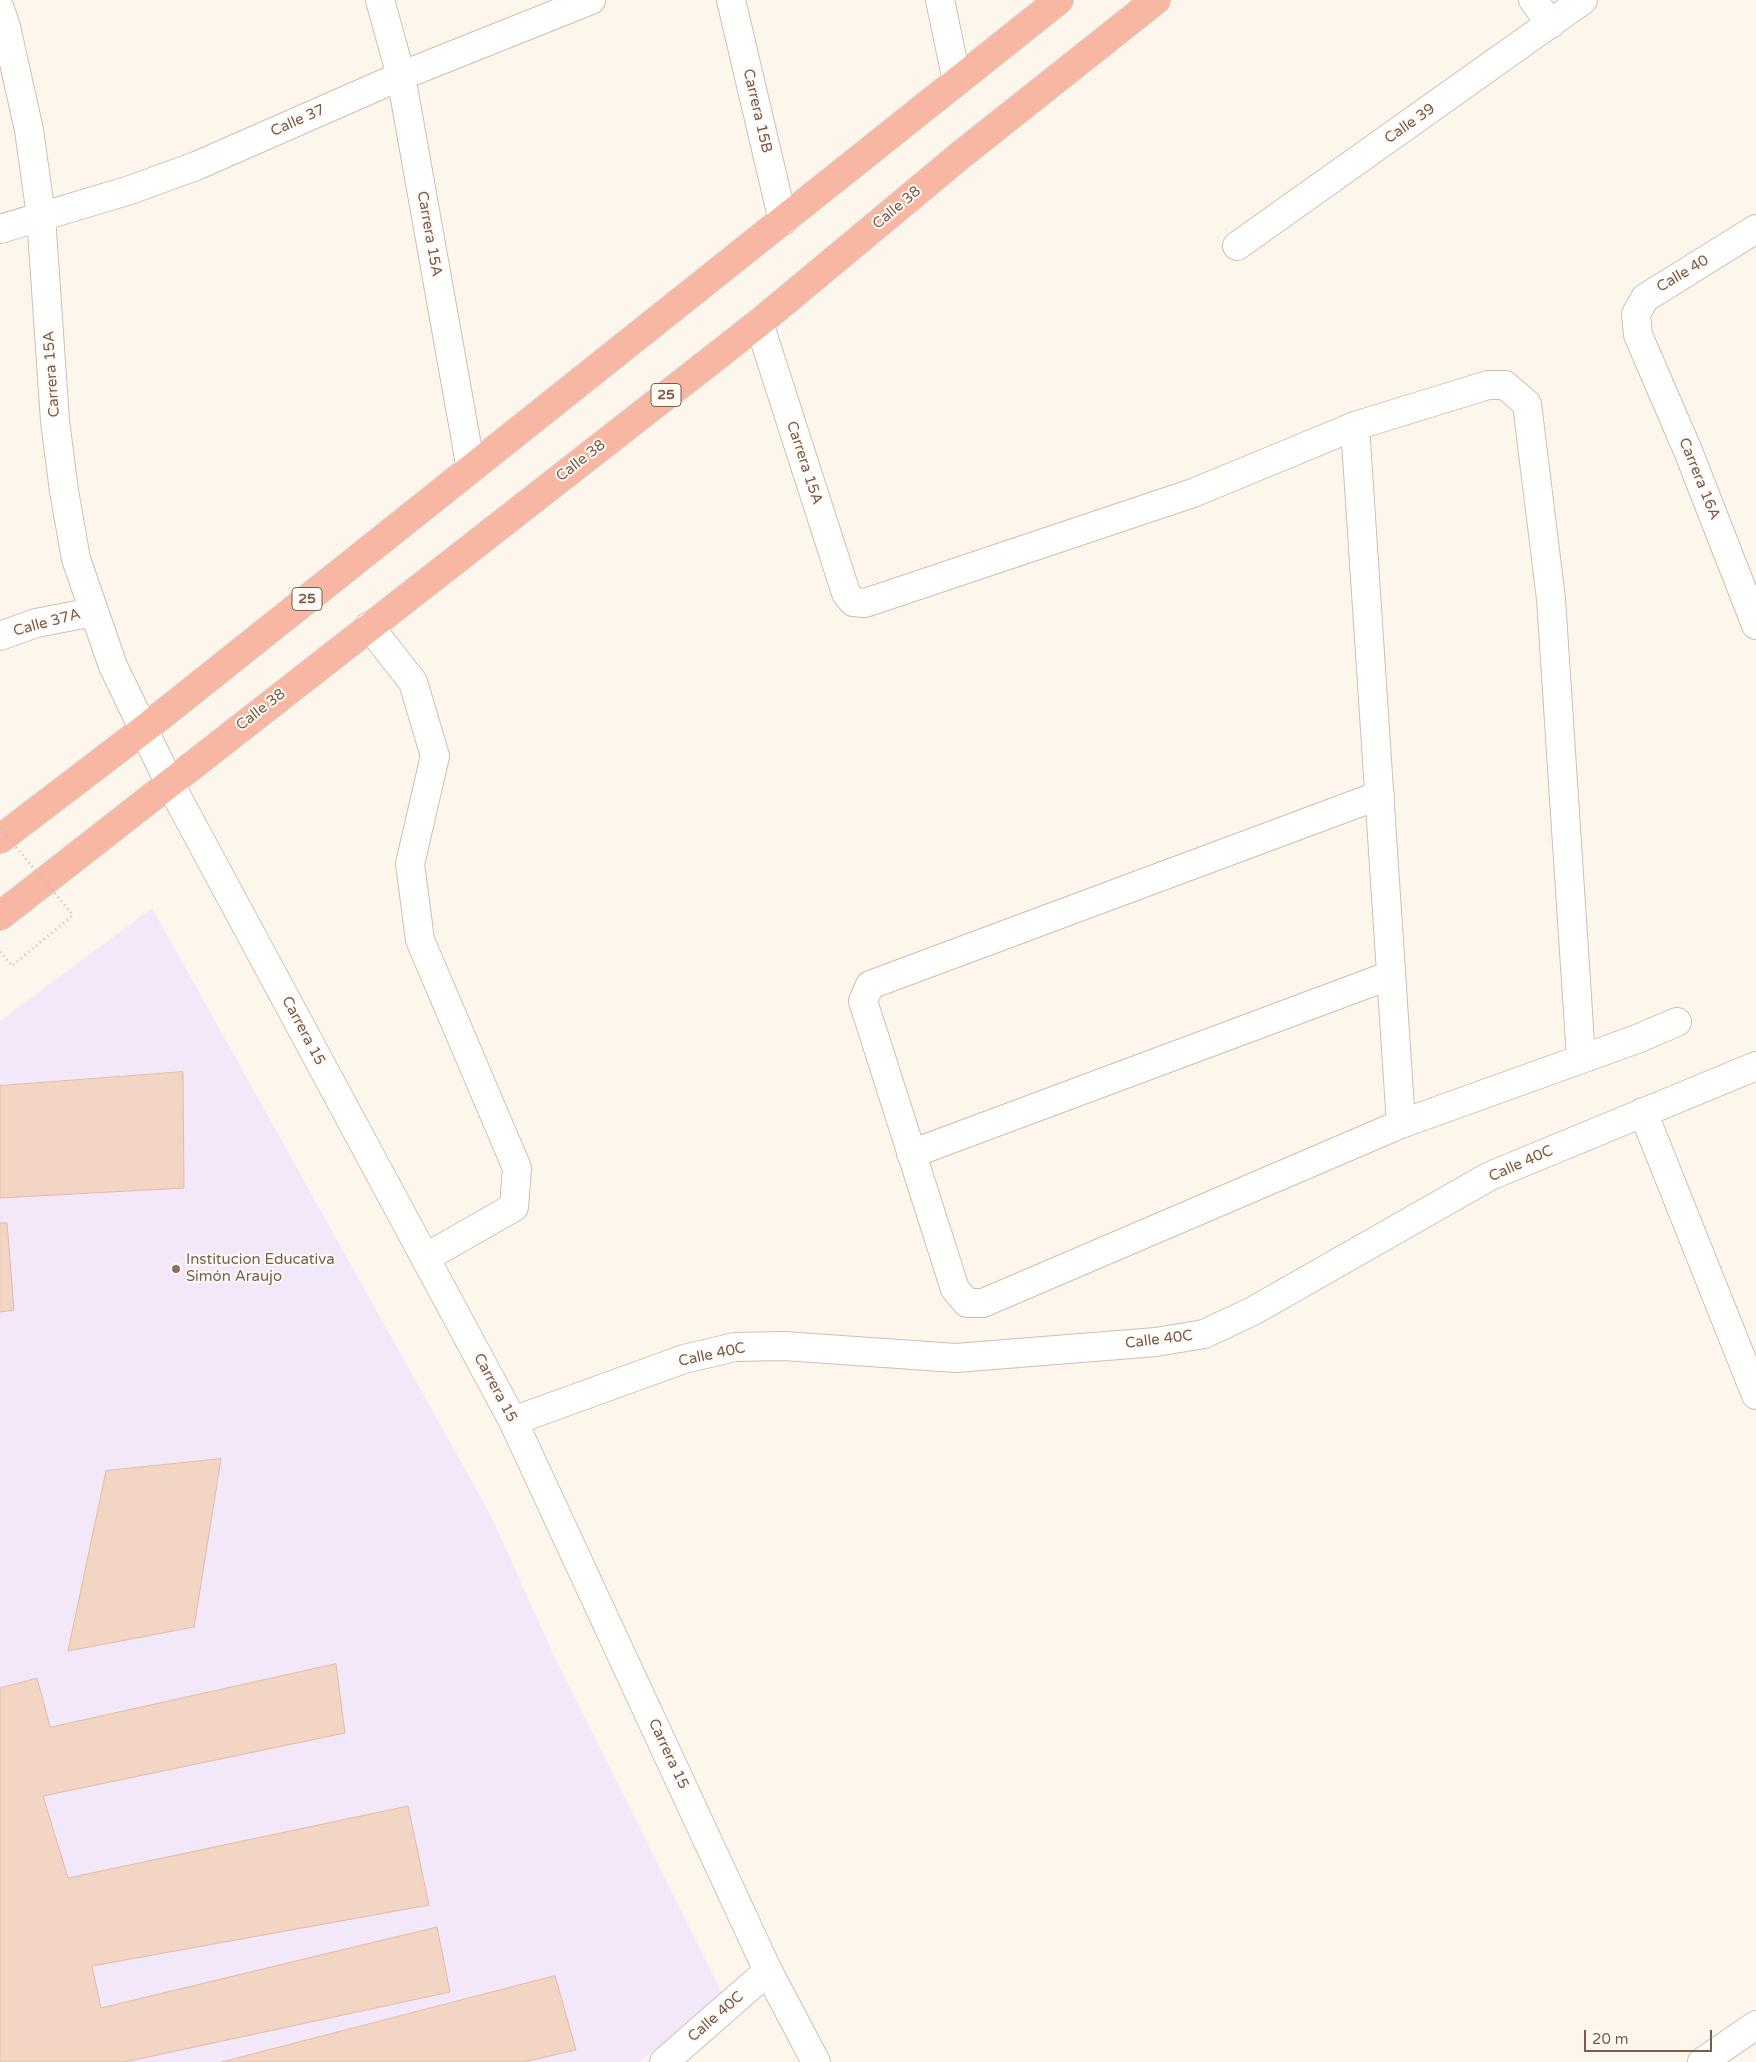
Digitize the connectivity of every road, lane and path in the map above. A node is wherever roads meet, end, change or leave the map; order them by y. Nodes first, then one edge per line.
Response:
1 (380, 0) edge
2 (591, 0) edge
3 (731, 0) edge
4 (940, 0) edge
5 (1060, 0) edge
6 (1156, 0) edge
7 (1533, 0) edge
8 (1583, 0) edge
9 (0, 9) edge
10 (1550, 24) junction
11 (401, 76) junction
12 (958, 80) junction
13 (41, 216) junction
14 (783, 221) junction
15 (0, 229) edge
16 (1756, 230) edge
17 (1237, 246) dead end
18 (759, 323) junction
19 (1638, 335) joint
20 (1355, 426) junction
21 (471, 469) junction
22 (94, 612) junction
23 (1756, 625) edge
24 (369, 626) junction
25 (0, 636) edge
26 (142, 730) junction
27 (169, 782) junction
28 (1380, 795) junction
29 (0, 828) edge
30 (0, 840) edge
31 (0, 916) edge
32 (0, 951) edge
33 (1391, 975) junction
34 (1677, 1022) dead end
35 (1581, 1058) junction
36 (1756, 1066) edge
37 (1643, 1112) junction
38 (1400, 1124) junction
39 (911, 1154) junction
40 (425, 1258) junction
41 (1756, 1395) edge
42 (513, 1421) junction
43 (768, 1971) junction
44 (1756, 2025) edge
45 (664, 2062) edge
46 (816, 2062) edge
47 (1702, 2062) edge

1 - 11 street, Carrera 15A
2 - 11 street, Calle 37
3 - 14 street, Carrera 15B
4 - 12 street
5 - 12 highway, 25
6 - 18 highway, Calle 38 / 25
7 - 10 street
8 - 10 street, Calle 39
9 - 13 street, Carrera 15A
10 - 17 street, Calle 39
11 - 13 street, Calle 37
11 - 21 street, Carrera 15A
12 - 14 highway, 25
13 - 15 street, Calle 37
13 - 22 street, Carrera 15A
14 - 21 highway, 25
16 - 19 street, Calle 40
18 - 20 street, Carrera 15A
18 - 24 highway, Calle 38 / 25
19 - 23 street, Carrera 16A
20 - 28 street
20 - 35 street
21 - 26 highway, 25
22 - 25 street, Calle 37A
22 - 26 street, Carrera 15A
24 - 27 highway, Calle 38 / 25
24 - 40 street
26 - 27 street, Carrera 15
26 - 30 highway, 25
27 - 31 highway, Calle 38 / 25
27 - 40 street, Carrera 15
28 - 33 street
28 - 39 street
29 - 32 path, bridge
33 - 38 street
33 - 39 street
34 - 35 street
35 - 38 street
36 - 37 street, Calle 40C
37 - 41 street
37 - 42 street, Calle 40C
38 - 39 street
40 - 42 street, Carrera 15
42 - 43 street, Carrera 15
43 - 45 street, Calle 40C
43 - 46 street, Carrera 15
44 - 47 street

